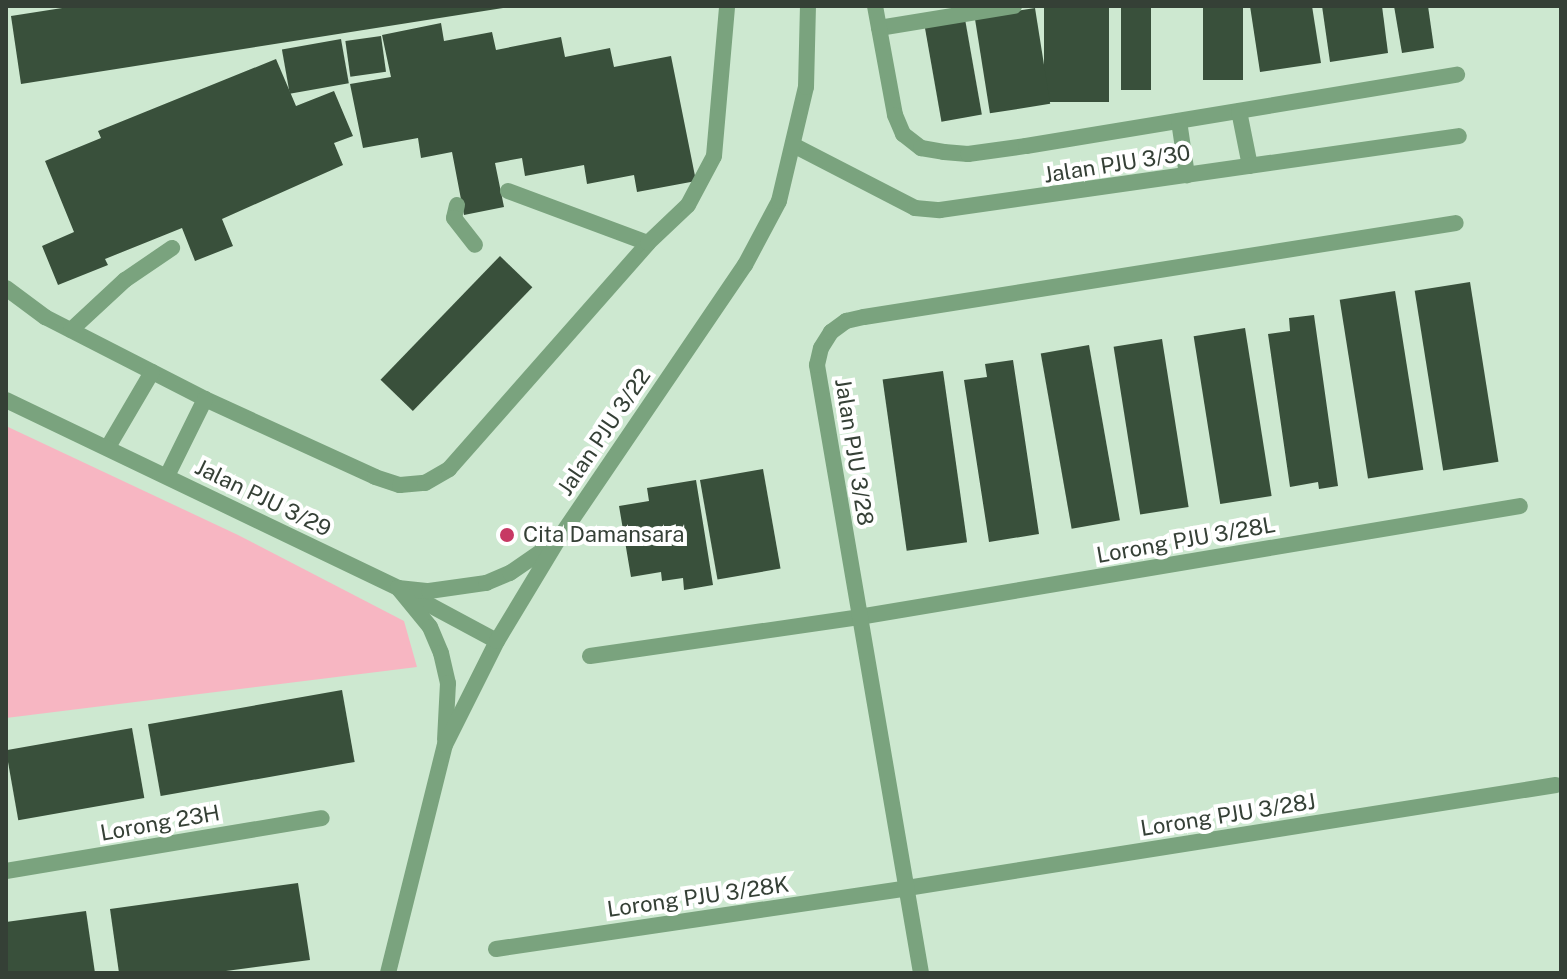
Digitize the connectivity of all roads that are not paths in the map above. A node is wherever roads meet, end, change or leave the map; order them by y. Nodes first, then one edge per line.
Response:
1 (727, 6) edge
2 (808, 6) edge
3 (875, 6) edge
4 (1014, 6) edge
5 (879, 28) junction
6 (1457, 75) dead end
7 (1239, 111) junction
8 (1179, 121) junction
9 (1459, 136) dead end
10 (795, 146) junction
11 (1250, 166) junction
12 (1187, 175) junction
13 (508, 191) dead end
14 (457, 205) dead end
15 (1456, 223) dead end
16 (648, 243) junction
17 (475, 245) dead end
18 (172, 248) dead end
19 (6, 288) edge
20 (71, 330) junction
21 (152, 372) junction
22 (205, 399) junction
23 (6, 400) edge
24 (108, 447) junction
25 (167, 476) junction
26 (1520, 506) dead end
27 (558, 540) junction
28 (398, 588) junction
29 (859, 617) junction
30 (497, 641) junction
31 (590, 656) dead end
32 (445, 745) junction
33 (1556, 785) dead end
34 (322, 818) dead end
35 (6, 871) edge
36 (907, 888) junction
37 (496, 949) dead end
38 (388, 973) edge
39 (921, 973) edge

1 - 16 street
2 - 10 street, Jalan PJU 3/22
3 - 5 street
4 - 5 street
5 - 8 street
6 - 7 street
7 - 8 street
7 - 11 street
8 - 12 street
9 - 11 street, Jalan PJU 3/30
10 - 12 street, Jalan PJU 3/30
10 - 27 street, Jalan PJU 3/22
11 - 12 street, Jalan PJU 3/30
13 - 16 street
14 - 17 street
15 - 29 street, Jalan PJU 3/28
16 - 22 street
18 - 20 street
19 - 20 street
20 - 21 street
21 - 22 street
21 - 24 street
22 - 25 street
23 - 24 street, Jalan PJU 3/29
24 - 25 street, Jalan PJU 3/29
25 - 28 street, Jalan PJU 3/29
26 - 29 street, Lorong PJU 3/28L
27 - 28 street
27 - 30 street, Jalan PJU 3/22
28 - 30 street, Jalan PJU 3/29
28 - 32 street
29 - 31 street, Lorong PJU 3/28L
29 - 36 street, Jalan PJU 3/28
30 - 32 street, Jalan PJU 3/22
32 - 38 street, Jalan PJU 3/22
33 - 36 street, Lorong PJU 3/28J
34 - 35 street, Lorong 23H
36 - 37 street, Lorong PJU 3/28K
36 - 39 street, Jalan PJU 3/28

